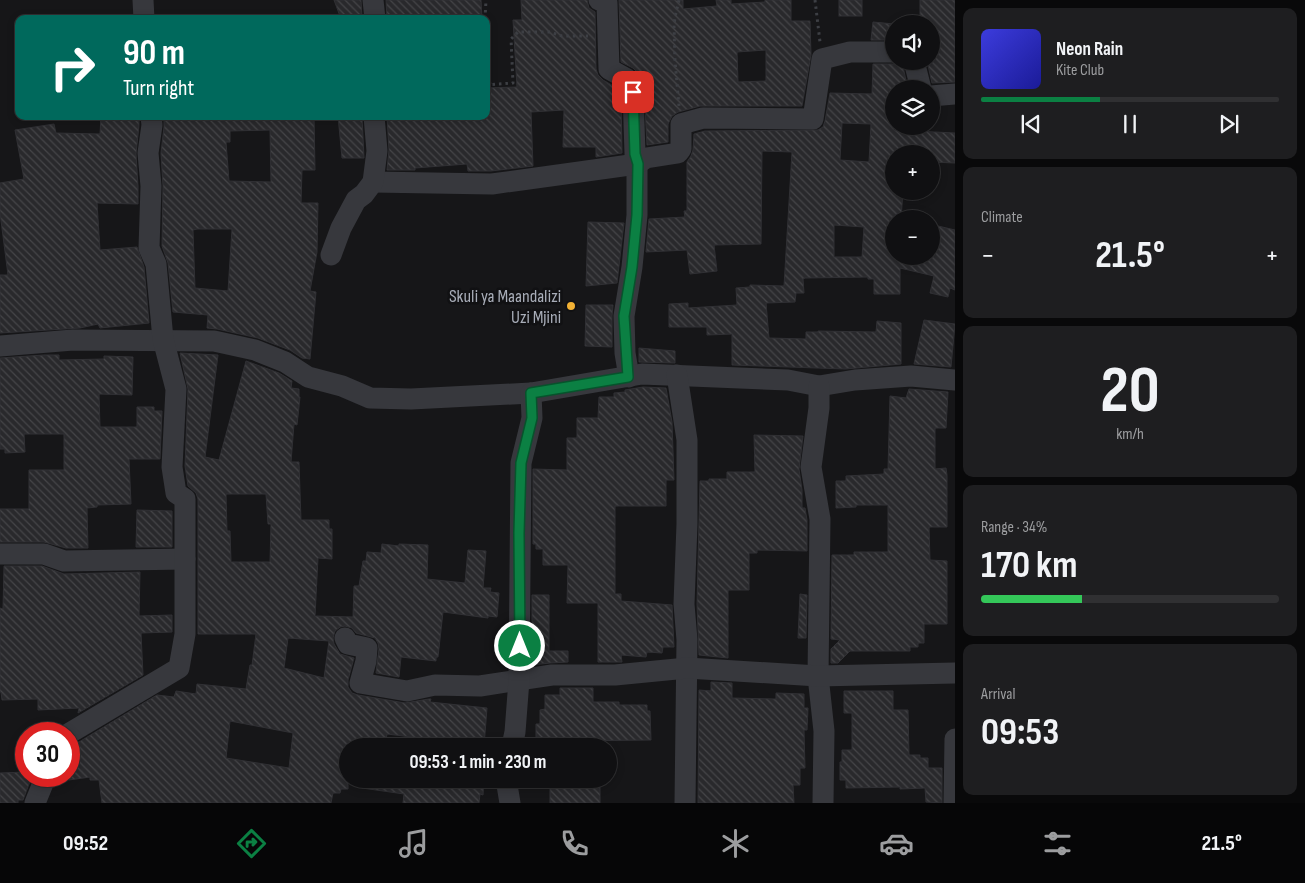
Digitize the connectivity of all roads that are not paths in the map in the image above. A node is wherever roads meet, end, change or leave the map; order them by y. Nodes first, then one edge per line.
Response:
1 (143, 0) edge
2 (373, 0) edge
3 (599, 0) edge
4 (144, 15) edge
5 (375, 15) edge
6 (885, 52) edge
7 (955, 94) edge
8 (940, 95) edge
9 (151, 120) edge
10 (374, 120) edge
11 (638, 164) junction
12 (373, 182) junction
13 (331, 255) dead end
14 (163, 339) junction
15 (0, 346) edge
16 (677, 375) junction
17 (628, 377) junction
18 (955, 380) edge
19 (819, 386) junction
20 (531, 393) junction
21 (0, 554) edge
22 (185, 559) junction
23 (345, 638) dead end
24 (687, 668) junction
25 (955, 673) edge
26 (818, 676) junction
27 (519, 680) junction
28 (80, 727) edge
29 (514, 738) edge
30 (955, 739) edge
31 (42, 787) edge
32 (508, 788) edge
33 (35, 803) edge
34 (510, 803) edge
35 (685, 803) edge
36 (823, 803) edge
37 (954, 803) edge

1 - 4 street
2 - 5 street
3 - 11 street
6 - 11 street
7 - 8 street
9 - 14 street
10 - 12 street
11 - 12 street
11 - 17 street
12 - 13 street
14 - 15 street
14 - 20 street
14 - 22 street
16 - 17 street
16 - 19 street
16 - 24 street
17 - 20 street
18 - 19 street
19 - 26 street
20 - 27 street
21 - 22 street
22 - 28 street
23 - 27 street
24 - 26 street
24 - 27 street
24 - 35 street
25 - 26 street
26 - 36 street
27 - 29 street
30 - 37 street
31 - 33 street
32 - 34 street

